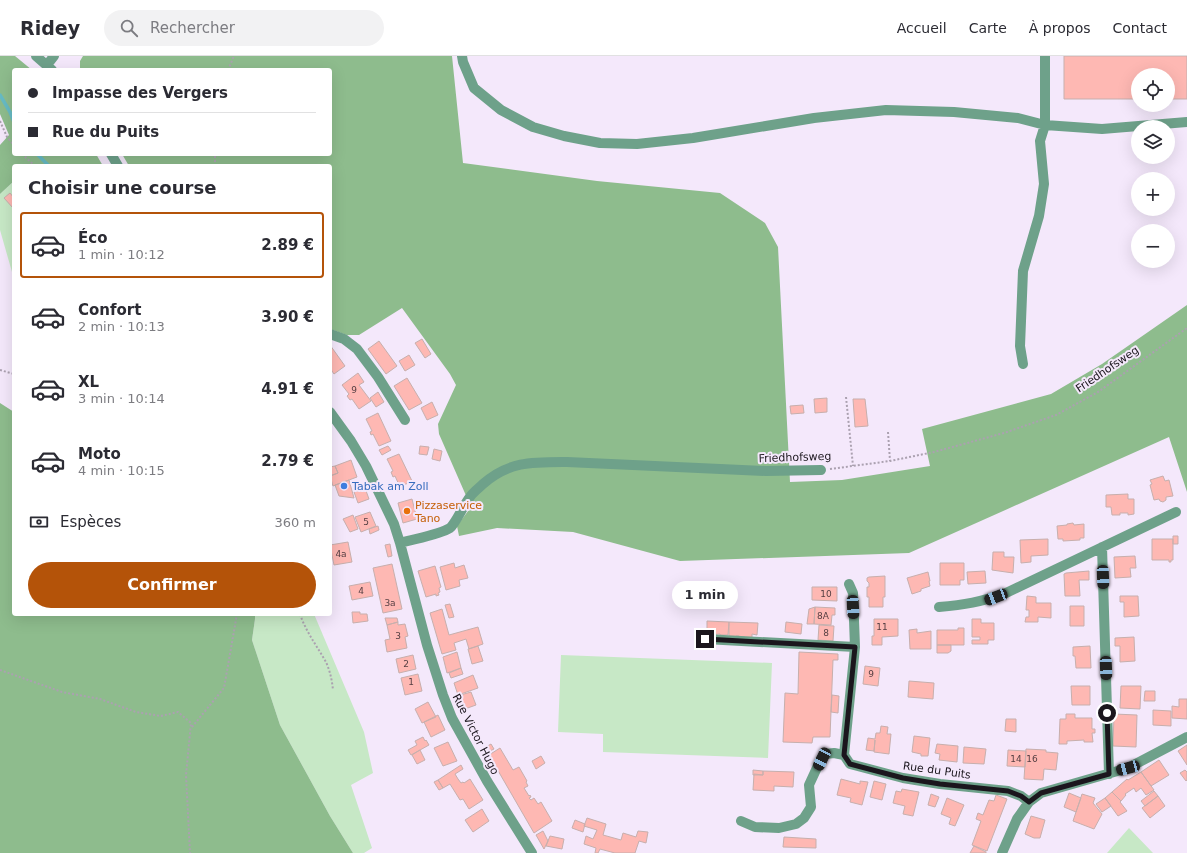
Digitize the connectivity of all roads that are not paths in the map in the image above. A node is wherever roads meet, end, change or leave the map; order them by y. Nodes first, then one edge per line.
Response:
1 (36, 56) edge
2 (54, 56) edge
3 (462, 56) edge
4 (1045, 56) edge
5 (50, 67) edge
6 (1187, 122) edge
7 (1045, 125) junction
8 (332, 335) edge
9 (1023, 364) dead end
10 (332, 415) edge
11 (406, 420) dead end
12 (821, 470) road end
13 (1176, 512) dead end
14 (400, 543) junction
15 (1102, 547) junction
16 (849, 584) dead end
17 (939, 607) dead end
18 (705, 639) dead end
19 (855, 647) junction
20 (1187, 737) edge
21 (844, 755) junction
22 (1109, 774) junction
23 (1029, 802) junction
24 (741, 821) dead end
25 (532, 853) edge
26 (1002, 853) edge

1 - 5 street
2 - 5 street
3 - 7 street
4 - 7 street
6 - 7 street
7 - 9 street
8 - 11 street
10 - 14 street, Rue Victor Hugo
12 - 14 street, Friedhofsweg
13 - 15 street
14 - 25 street, Rue Victor Hugo
15 - 17 street
15 - 22 street
16 - 19 street
18 - 19 street
19 - 21 street
20 - 22 street
21 - 23 street, Rue du Puits
21 - 24 street
22 - 23 street
23 - 26 street

